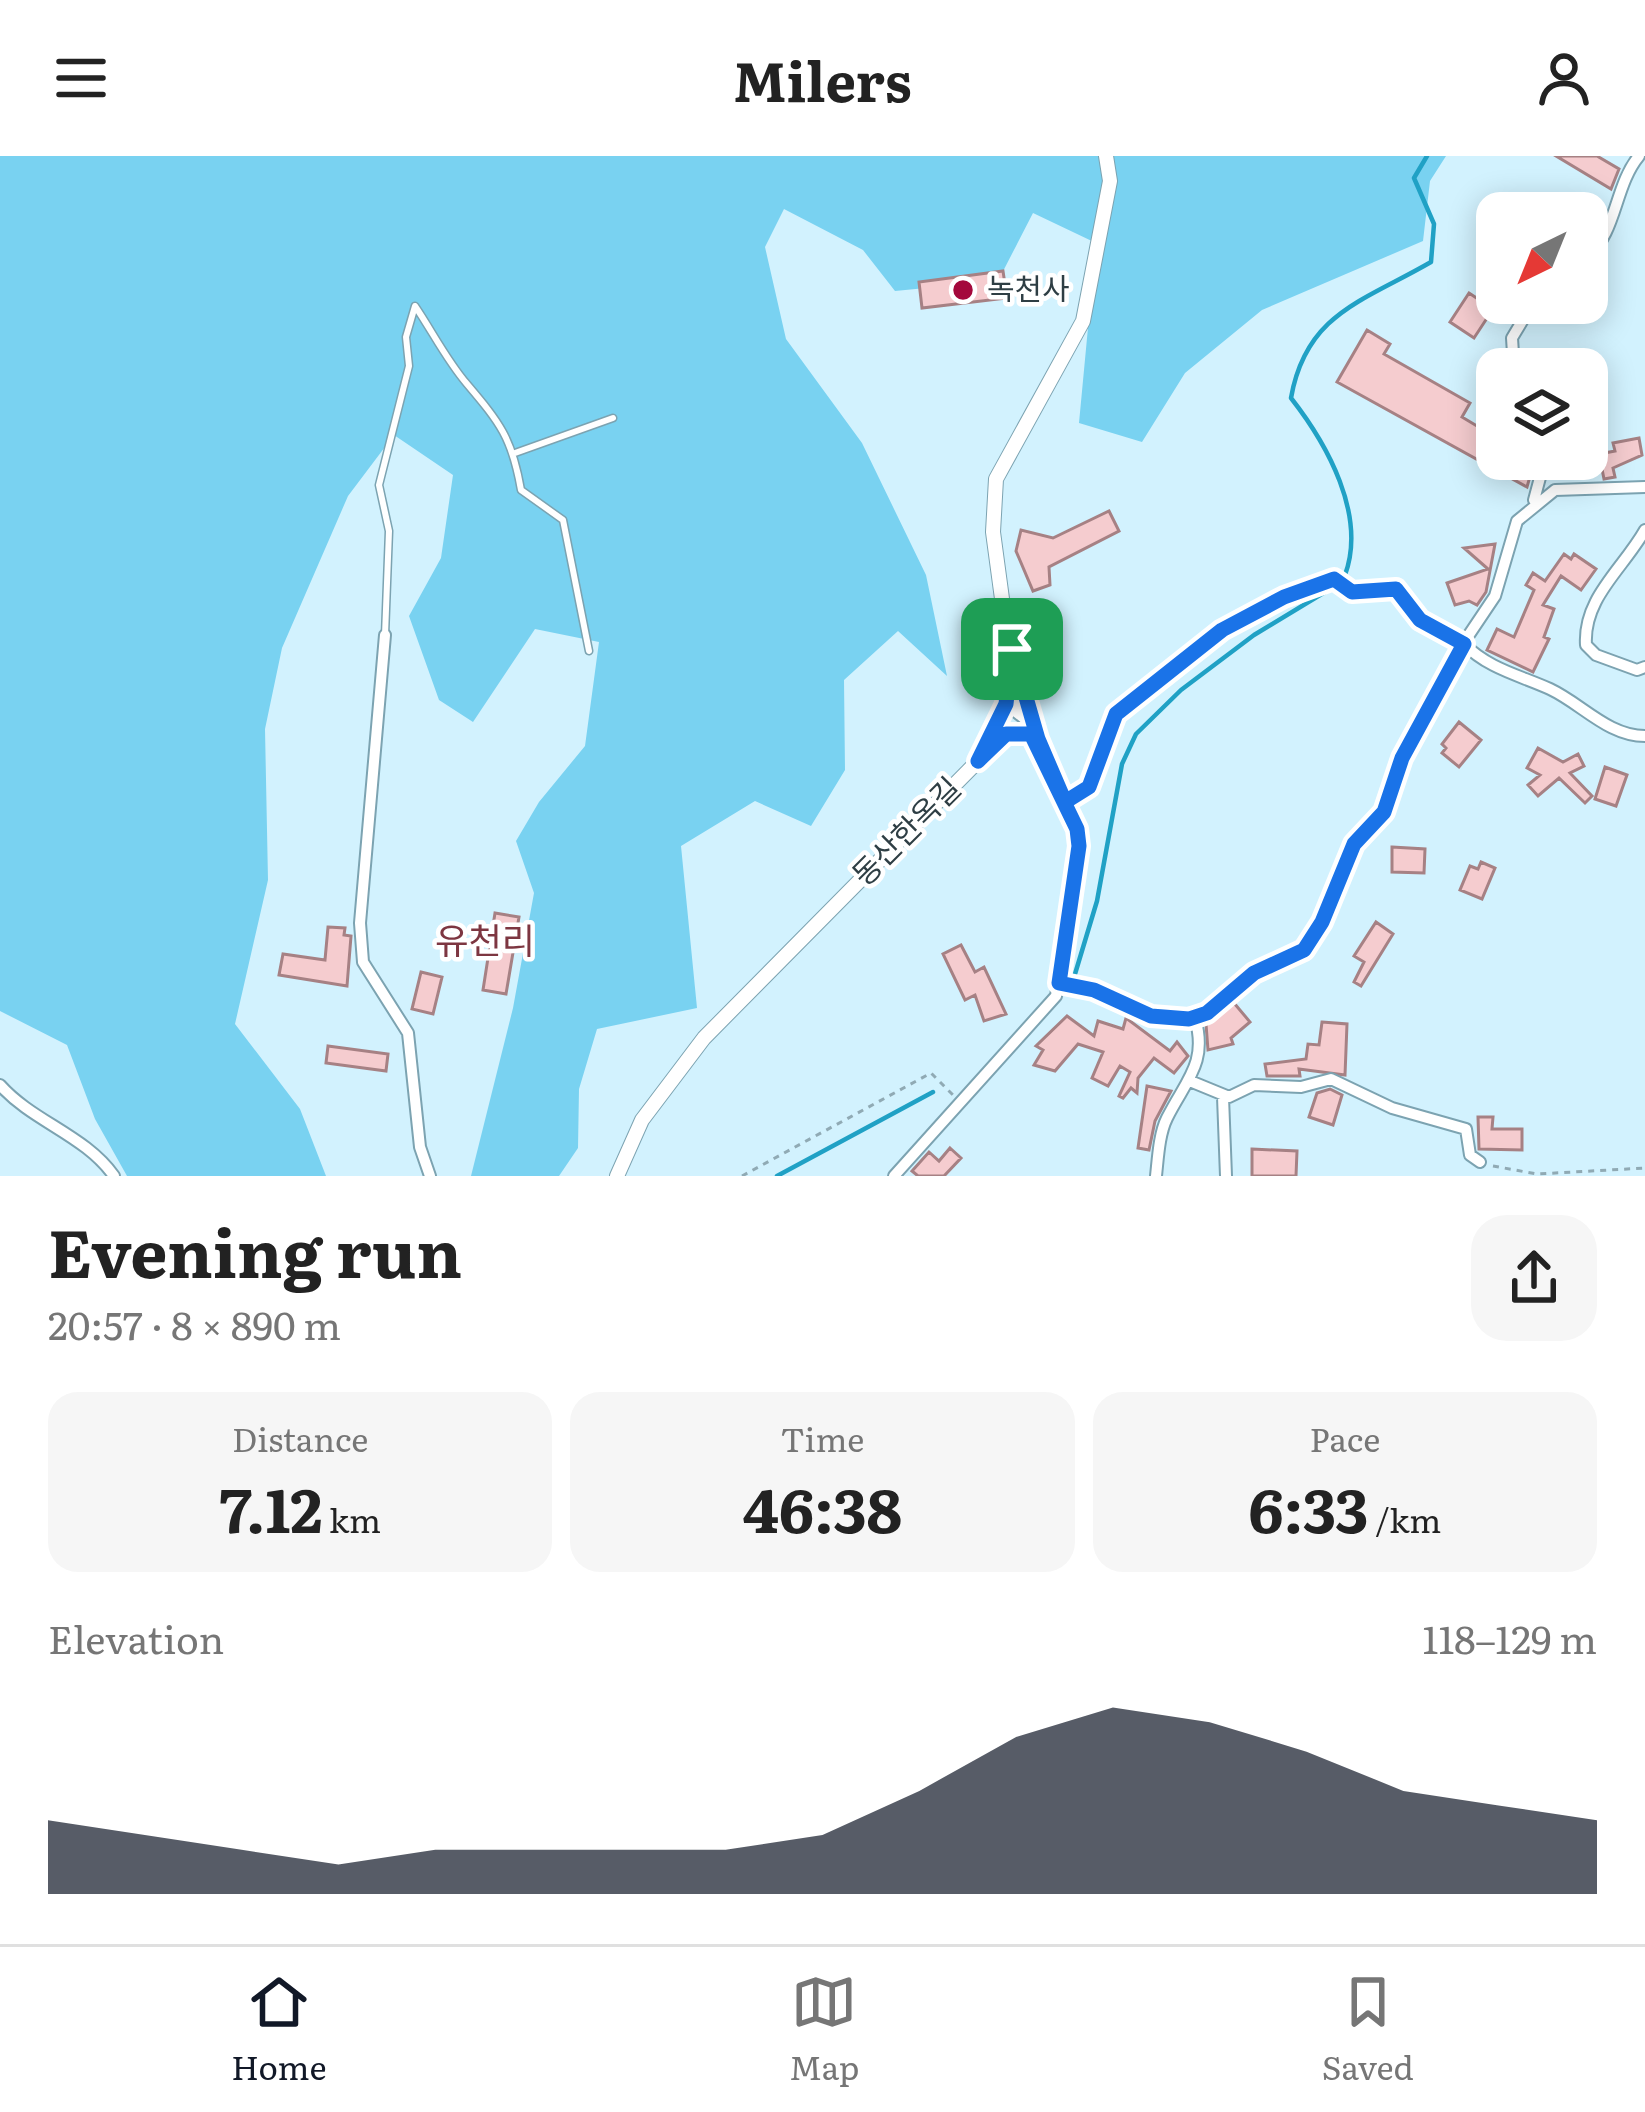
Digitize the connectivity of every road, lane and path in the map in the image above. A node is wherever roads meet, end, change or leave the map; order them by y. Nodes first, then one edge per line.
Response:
1 (1106, 156) edge
2 (1639, 156) edge
3 (1608, 228) edge
4 (613, 418) dead end
5 (515, 453) junction
6 (1539, 480) edge
7 (1645, 487) edge
8 (1533, 503) junction
9 (1645, 530) edge
10 (385, 635) joint
11 (1464, 644) junction
12 (1012, 649) junction
13 (589, 651) dead end
14 (1645, 668) edge
15 (1006, 704) junction
16 (1645, 736) edge
17 (1038, 739) junction
18 (978, 761) junction
19 (1065, 802) junction
20 (1059, 983) junction
21 (1195, 1018) junction
22 (1190, 1081) junction
23 (0, 1084) edge
24 (1222, 1097) junction
25 (958, 1101) junction
26 (1480, 1162) joint
27 (1645, 1168) edge
28 (902, 1173) edge
29 (114, 1176) edge
30 (430, 1176) edge
31 (617, 1176) edge
32 (742, 1176) edge
33 (1156, 1176) edge
34 (1226, 1176) edge

1 - 12 street, 동산한옥길
2 - 3 street
4 - 5 lane
5 - 10 lane
5 - 13 lane
6 - 8 street
7 - 8 street
8 - 11 street
9 - 14 street
10 - 30 street
11 - 16 street
11 - 19 path
11 - 21 street
12 - 15 street, 동산한옥길
12 - 17 street
15 - 17 street
15 - 18 street, 동산한옥길
17 - 18 street
17 - 19 street
18 - 31 street, 동산한옥길
19 - 20 street
20 - 21 street
20 - 25 street
21 - 22 street
22 - 24 street
22 - 33 street
23 - 29 street
24 - 26 street
24 - 34 street
25 - 28 street
25 - 32 path
26 - 27 path

